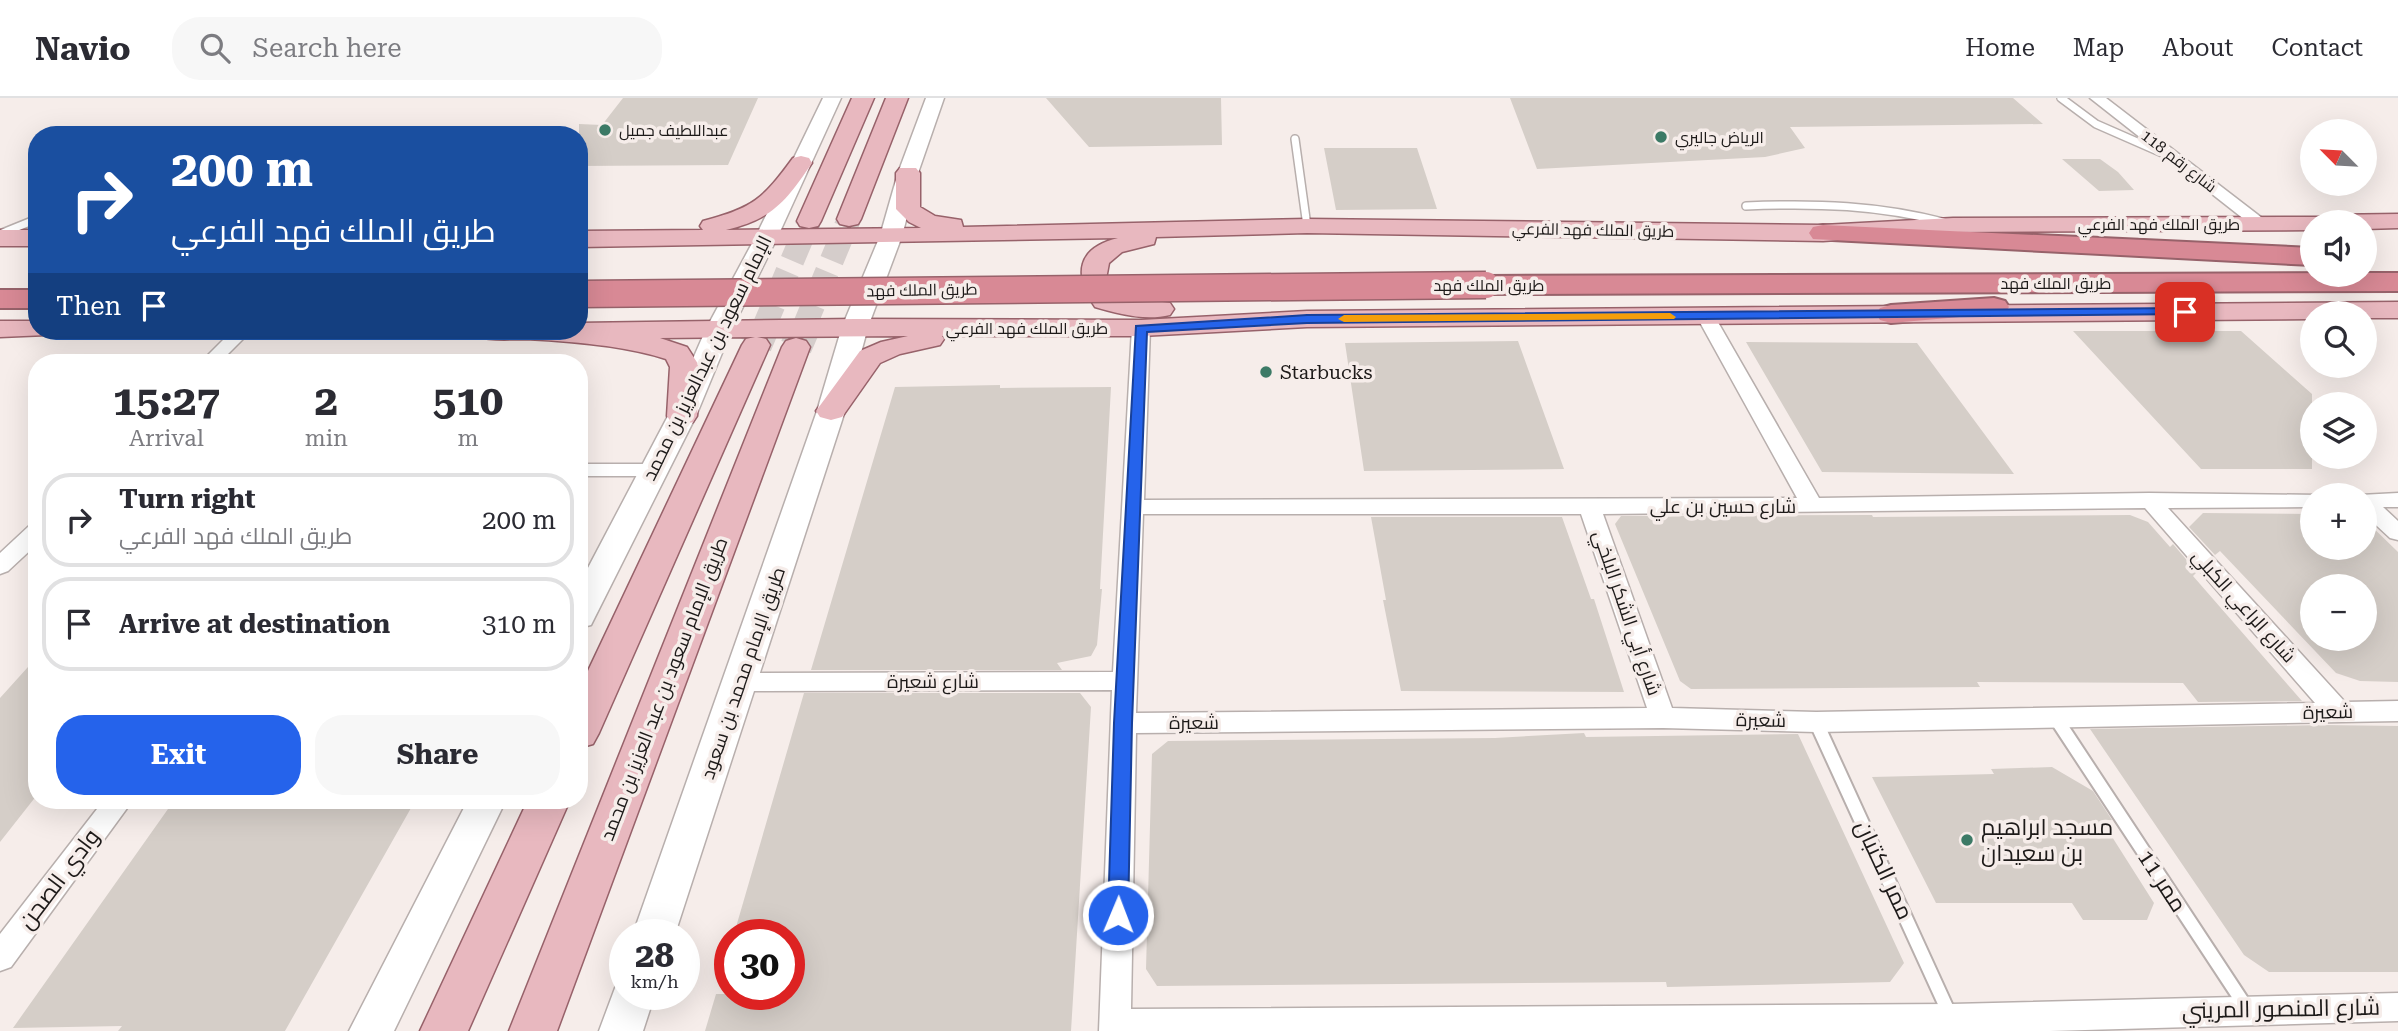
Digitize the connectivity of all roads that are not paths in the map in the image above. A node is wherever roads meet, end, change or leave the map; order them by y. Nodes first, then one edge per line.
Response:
1 (832, 98) edge
2 (863, 98) edge
3 (897, 98) edge
4 (935, 98) edge
5 (2061, 98) edge
6 (2097, 98) edge
7 (1295, 139) dead end
8 (2177, 159) junction
9 (801, 163) junction
10 (908, 173) junction
11 (1746, 206) dead end
12 (849, 219) tunnel mouth
13 (809, 221) tunnel mouth
14 (2377, 221) edge
15 (2398, 221) edge
16 (28, 223) edge
17 (2300, 223) edge
18 (2260, 224) junction
19 (1953, 225) junction
20 (1298, 226) junction
21 (1061, 232) junction
22 (1823, 233) junction
23 (0, 236) edge
24 (767, 236) junction
25 (891, 236) junction
26 (28, 238) edge
27 (621, 238) junction
28 (588, 239) edge
29 (2300, 256) edge
30 (2398, 256) edge
31 (2300, 257) edge
32 (588, 268) edge
33 (0, 272) edge
34 (28, 272) edge
35 (1482, 273) junction
36 (2378, 274) edge
37 (588, 294) edge
38 (0, 299) edge
39 (28, 299) edge
40 (2398, 310) edge
41 (1891, 314) junction
42 (1706, 317) junction
43 (1307, 319) junction
44 (855, 327) junction
45 (1035, 327) junction
46 (28, 328) edge
47 (1141, 328) junction
48 (0, 329) edge
49 (719, 329) junction
50 (588, 331) edge
51 (588, 338) edge
52 (233, 340) edge
53 (756, 345) tunnel mouth
54 (796, 347) tunnel mouth
55 (218, 354) edge
56 (831, 411) junction
57 (682, 416) junction
58 (588, 470) edge
59 (654, 470) junction
60 (2149, 500) junction
61 (2300, 500) edge
62 (2398, 500) edge
63 (2377, 501) edge
64 (1812, 505) junction
65 (1135, 507) junction
66 (1590, 507) junction
67 (2377, 513) edge
68 (2398, 533) edge
69 (28, 540) edge
70 (0, 566) edge
71 (588, 599) edge
72 (1125, 681) junction
73 (740, 682) junction
74 (2398, 711) edge
75 (2338, 712) junction
76 (588, 713) edge
77 (2055, 717) junction
78 (1663, 718) junction
79 (1816, 722) junction
80 (1123, 723) junction
81 (112, 809) edge
82 (482, 809) edge
83 (545, 809) edge
84 (659, 919) edge
85 (0, 957) edge
86 (2398, 1007) edge
87 (2246, 1009) junction
88 (628, 1010) edge
89 (1952, 1019) junction
90 (2012, 1024) edge
91 (1115, 1028) edge
92 (371, 1031) edge
93 (444, 1031) edge
94 (533, 1031) edge
95 (621, 1031) edge

1 - 9 street, الإمام سعود بن عبدالعزيز بن محمد
2 - 13 main road
3 - 12 main road
4 - 10 street, طريق الإمام محمد بن سعود
5 - 8 lane
6 - 8 street, شارع رقم 118
7 - 20 lane
8 - 18 street, شارع رقم 118
9 - 24 street, الإمام سعود بن عبدالعزيز بن محمد
9 - 27 main road
10 - 21 main road
10 - 25 street, طريق الإمام محمد بن سعود
11 - 19 lane
14 - 15 main road
16 - 23 lane
17 - 18 main road, طريق الملك فهد الفرعي
18 - 19 main road, طريق الملك فهد الفرعي
19 - 22 main road, طريق الملك فهد الفرعي
20 - 21 main road, طريق الملك فهد الفرعي
20 - 22 main road, طريق الملك فهد الفرعي
20 - 43 main road
21 - 25 main road, طريق الملك فهد الفرعي
22 - 29 highway
23 - 26 main road
24 - 25 main road, طريق الملك فهد الفرعي
24 - 27 main road, طريق الملك فهد الفرعي
24 - 49 street, الإمام سعود بن عبدالعزيز بن محمد
25 - 44 street, طريق الإمام محمد بن سعود
27 - 28 main road, طريق الملك فهد الفرعي
30 - 36 highway, طريق الملك فهد
31 - 35 highway, طريق الملك فهد
32 - 35 highway, طريق الملك فهد
33 - 34 highway
35 - 36 highway, طريق الملك فهد
35 - 37 highway, طريق الملك فهد, bridge
36 - 41 highway
38 - 39 highway
40 - 41 main road, طريق الملك فهد الفرعي
41 - 42 main road, طريق الملك فهد الفرعي
42 - 43 main road, طريق الملك فهد الفرعي
42 - 64 street
43 - 47 main road, طريق الملك فهد الفرعي
44 - 45 main road, طريق الملك فهد الفرعي
44 - 49 main road, طريق الملك فهد الفرعي
44 - 56 street, طريق الإمام محمد بن سعود
45 - 47 main road, طريق الملك فهد الفرعي
45 - 56 main road
46 - 48 main road
47 - 65 street
49 - 50 main road, طريق الملك فهد الفرعي
49 - 57 street, الإمام سعود بن عبدالعزيز بن محمد
51 - 57 main road
52 - 55 street
53 - 76 main road
54 - 94 main road, طريق الإمام سعود بن عبد العزيز بن محمد
56 - 73 street, طريق الإمام محمد بن سعود
57 - 59 street, الإمام سعود بن عبدالعزيز بن محمد
58 - 59 street
59 - 71 street, الإمام سعود بن عبدالعزيز بن محمد
60 - 61 street, شارع حسين بن علي
60 - 64 street, شارع حسين بن علي
60 - 75 street, شارع الراعي الكبلي
62 - 63 street
64 - 66 street, شارع حسين بن علي
65 - 66 street, شارع حسين بن علي
65 - 72 street
66 - 78 street, شارع أبي الشكر البلخي
67 - 68 street
69 - 70 street
72 - 73 street, شارع شعيرة
72 - 80 street
73 - 84 street, طريق الإمام محمد بن سعود
74 - 75 street, شعيرة
75 - 77 street, شعيرة
77 - 79 street, شعيرة
77 - 87 lane, ممر 11
78 - 79 street, شعيرة
78 - 80 street, شعيرة
79 - 89 lane, ممر الكتبان
80 - 91 street
81 - 85 street, وادي الصحن
82 - 92 street
83 - 93 main road
86 - 87 street, شارع المنصور المريني
87 - 90 street, شارع المنصور المريني
88 - 95 street
89 - 90 street, شارع المنصور المريني
89 - 91 street, شارع المنصور المريني

